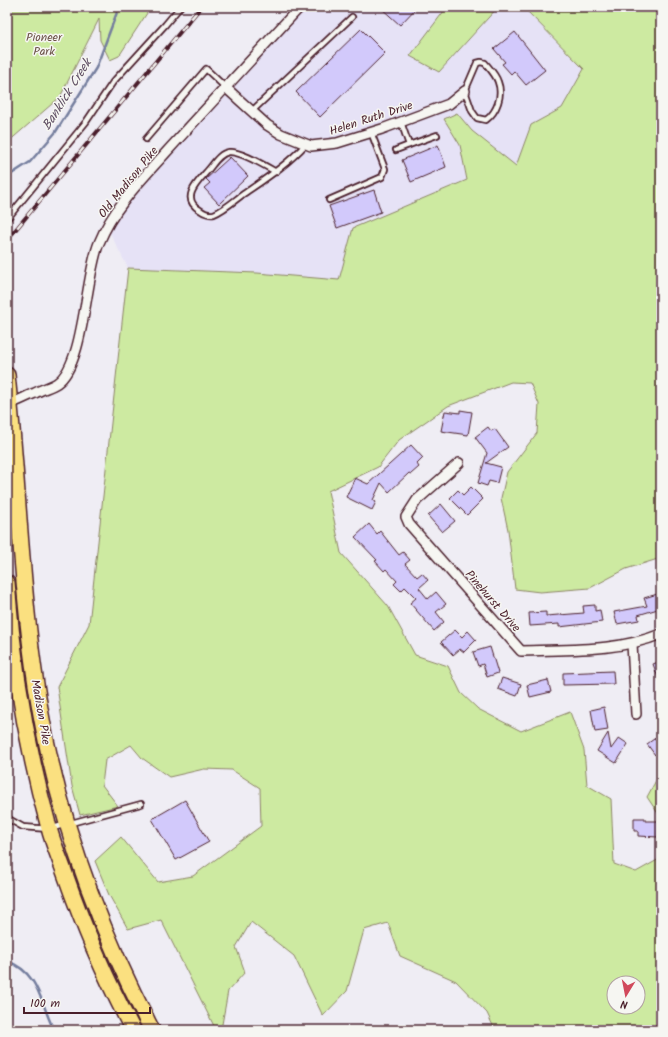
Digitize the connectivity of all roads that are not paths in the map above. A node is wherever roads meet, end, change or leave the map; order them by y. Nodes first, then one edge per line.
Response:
1 (180, 7) edge
2 (300, 7) edge
3 (352, 17) dead end
4 (225, 87) junction
5 (465, 91) junction
6 (252, 111) junction
7 (401, 122) junction
8 (371, 132) junction
9 (438, 135) dead end
10 (146, 139) dead end
11 (306, 144) junction
12 (409, 145) junction
13 (396, 150) dead end
14 (276, 172) junction
15 (329, 200) dead end
16 (7, 219) edge
17 (7, 375) edge
18 (9, 404) edge
19 (459, 463) dead end
20 (7, 583) edge
21 (661, 634) edge
22 (632, 644) junction
23 (636, 714) dead end
24 (142, 804) dead end
25 (7, 818) edge
26 (68, 825) junction
27 (49, 829) junction
28 (133, 1030) edge
29 (152, 1030) edge

1 - 16 lane
2 - 4 street, Old Madison Pike
3 - 6 lane
4 - 6 street, Helen Ruth Drive
4 - 10 lane
4 - 18 street, Old Madison Pike
5 - 5 lane
5 - 7 street, Helen Ruth Drive
6 - 11 street, Helen Ruth Drive
7 - 8 street, Helen Ruth Drive
7 - 12 lane
8 - 11 street, Helen Ruth Drive
8 - 15 lane
9 - 12 lane
11 - 14 lane
12 - 13 lane
14 - 14 lane
17 - 18 main road, Madison Pike
18 - 26 main road, Madison Pike
19 - 22 street, Pinehurst Drive
20 - 27 main road, Madison Pike
21 - 22 street, Pinehurst Drive
22 - 23 street
24 - 26 lane
25 - 27 lane
26 - 27 lane
26 - 29 main road, Madison Pike
27 - 28 main road, Madison Pike

